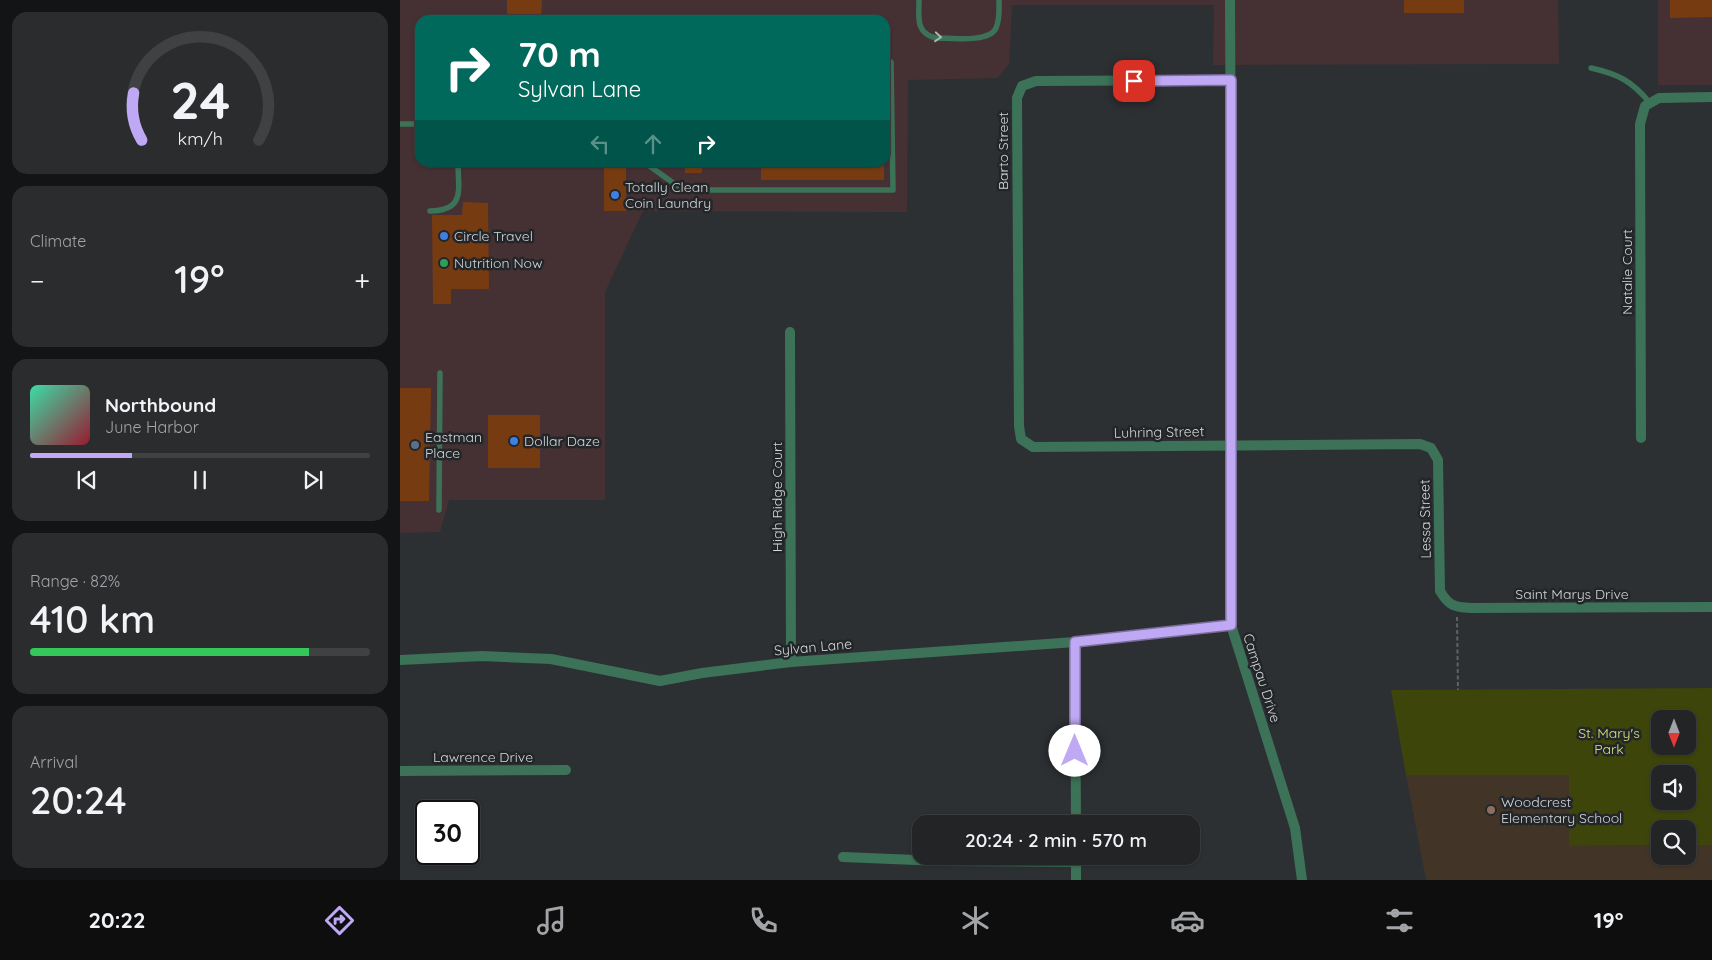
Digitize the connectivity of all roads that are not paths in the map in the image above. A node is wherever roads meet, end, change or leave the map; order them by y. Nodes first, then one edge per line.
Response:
1 (919, 0) edge
2 (999, 0) edge
3 (1230, 0) edge
4 (891, 62) dead end
5 (1591, 68) dead end
6 (1231, 80) junction
7 (1712, 97) edge
8 (1648, 105) junction
9 (400, 124) edge
10 (415, 124) edge
11 (458, 167) edge
12 (651, 167) edge
13 (430, 211) dead end
14 (790, 332) dead end
15 (440, 373) dead end
16 (1019, 426) joint
17 (1641, 438) dead end
18 (1232, 445) junction
19 (1431, 448) joint
20 (439, 510) dead end
21 (1457, 607) joint
22 (1712, 607) edge
23 (1231, 625) junction
24 (1075, 642) junction
25 (400, 660) edge
26 (791, 662) junction
27 (566, 770) dead end
28 (400, 771) edge
29 (1076, 815) edge
30 (843, 857) dead end
31 (912, 860) edge
32 (1076, 865) edge
33 (1076, 880) edge
34 (1302, 880) edge

1 -> 2 lane
3 - 6 street, Campau Drive
4 - 12 lane
5 - 8 lane
6 - 16 street, Barto Street
6 - 18 street, Campau Drive
7 - 8 street
8 - 17 street, Natalie Court
9 - 10 lane
11 - 13 lane
14 - 26 street, High Ridge Court
15 - 20 lane
16 - 18 street, Luhring Street
18 - 19 street, Luhring Street
18 - 23 street, Campau Drive
19 - 21 street, Lessa Street
21 - 22 street, Saint Marys Drive
23 - 24 street, Sylvan Lane
23 - 34 street, Campau Drive
24 - 26 street, Sylvan Lane
24 - 29 street
25 - 26 street, Sylvan Lane
27 - 28 street, Lawrence Drive
30 - 31 street
32 - 33 street

